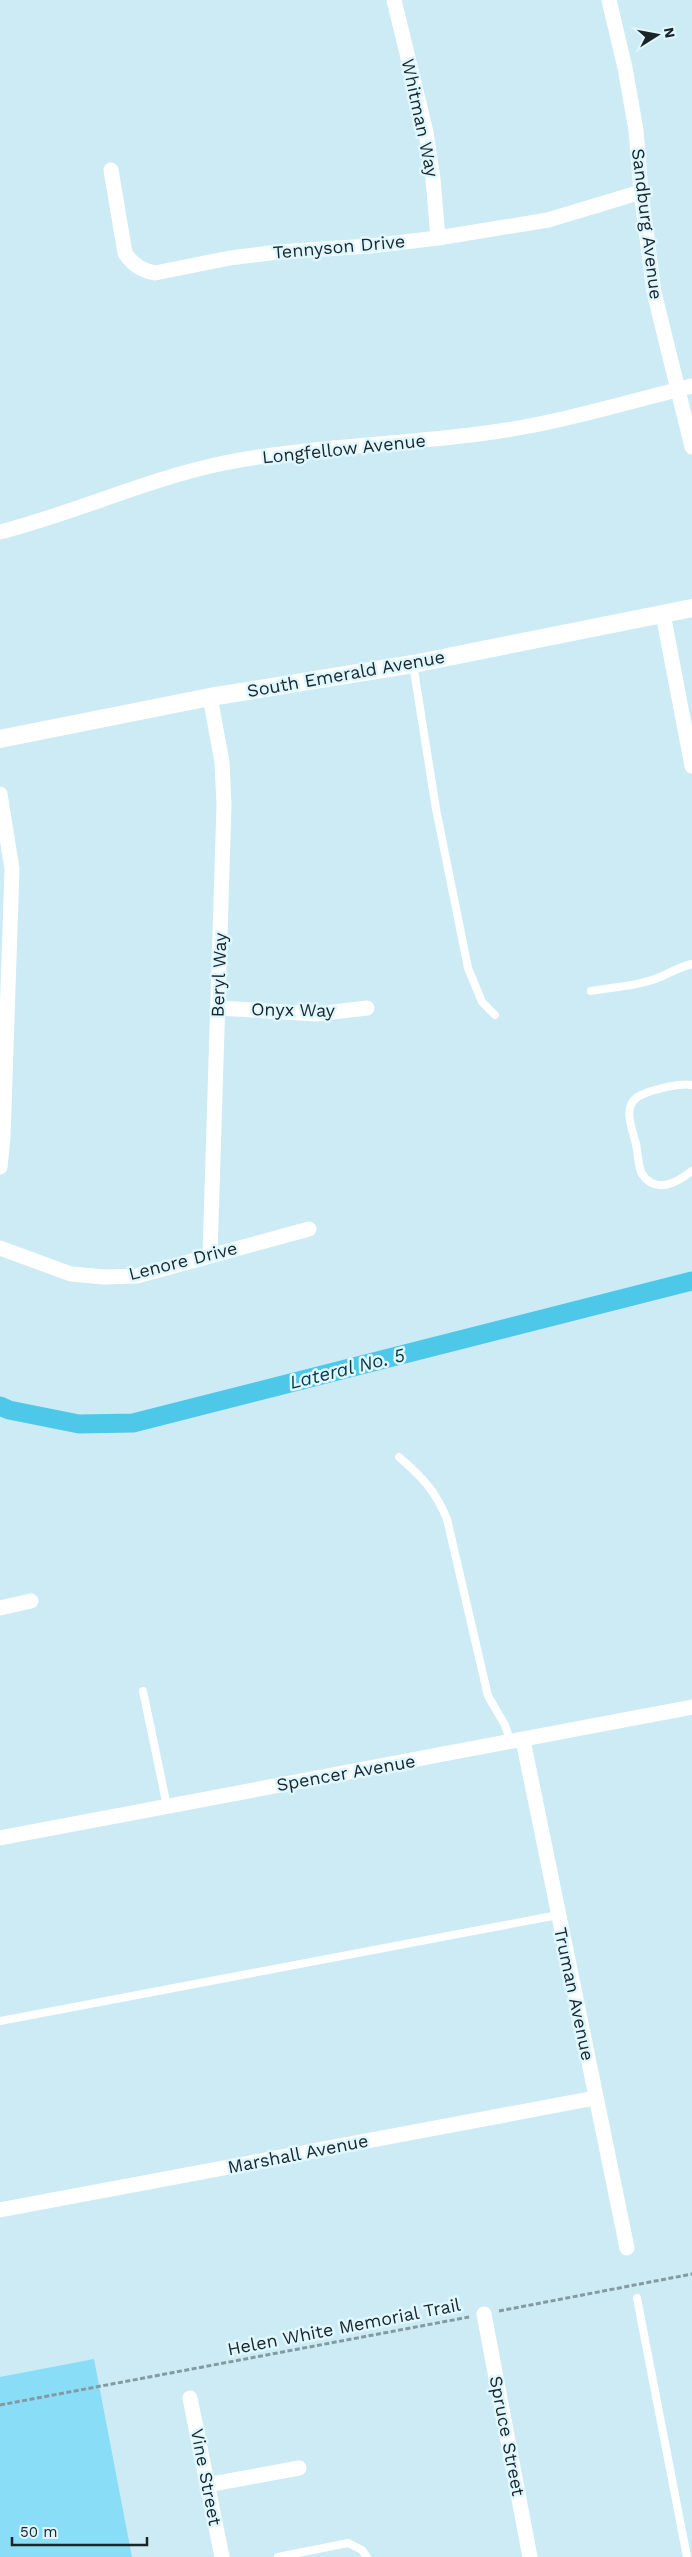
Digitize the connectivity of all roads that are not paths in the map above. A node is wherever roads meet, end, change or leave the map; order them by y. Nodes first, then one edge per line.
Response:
1 (394, 0) edge
2 (608, 0) edge
3 (111, 170) dead end
4 (641, 192) junction
5 (438, 238) junction
6 (692, 386) edge
7 (676, 390) junction
8 (692, 447) edge
9 (0, 532) edge
10 (692, 608) edge
11 (663, 614) junction
12 (413, 664) junction
13 (210, 697) junction
14 (0, 740) edge
15 (692, 766) edge
16 (0, 794) edge
17 (692, 964) edge
18 (590, 990) dead end
19 (218, 1008) junction
20 (367, 1008) dead end
21 (495, 1015) dead end
22 (692, 1085) edge
23 (0, 1167) edge
24 (692, 1171) edge
25 (309, 1230) dead end
26 (0, 1248) edge
27 (210, 1254) junction
28 (399, 1457) dead end
29 (31, 1601) dead end
30 (0, 1608) edge
31 (143, 1691) dead end
32 (692, 1707) edge
33 (517, 1742) junction
34 (167, 1806) junction
35 (0, 1838) edge
36 (558, 1916) junction
37 (0, 2021) edge
38 (595, 2098) junction
39 (0, 2210) edge
40 (627, 2248) dead end
41 (637, 2298) dead end
42 (484, 2314) road end
43 (190, 2398) dead end
44 (299, 2468) dead end
45 (207, 2485) junction
46 (222, 2557) edge
47 (278, 2557) edge
48 (366, 2557) edge
49 (530, 2557) edge
50 (687, 2557) edge

1 - 5 street, Whitman Way
2 - 4 street, Sandburg Avenue
3 - 5 street, Tennyson Drive
4 - 5 street, Tennyson Drive
4 - 7 street, Sandburg Avenue
6 - 7 street, Longfellow Avenue
7 - 8 street, Sandburg Avenue
7 - 9 street, Longfellow Avenue
10 - 11 street, South Emerald Avenue
11 - 12 street, South Emerald Avenue
11 - 15 street
12 - 13 street, South Emerald Avenue
12 - 21 lane
13 - 14 street, South Emerald Avenue
13 - 19 street, Beryl Way
16 - 23 street
17 - 18 lane
19 - 20 street, Onyx Way
19 - 27 street, Beryl Way
22 - 24 lane
25 - 27 street, Lenore Drive
26 - 27 street, Lenore Drive
28 - 33 lane
29 - 30 street
31 - 34 lane
32 - 33 street, Spencer Avenue
33 - 34 street, Spencer Avenue
33 - 36 street, Truman Avenue
34 - 35 street, Spencer Avenue
36 - 37 lane
36 - 38 street, Truman Avenue
38 - 39 street, Marshall Avenue
38 - 40 street, Truman Avenue
41 - 50 lane
42 - 49 street, Spruce Street
43 - 45 street, Vine Street
44 - 45 street
45 - 46 street, Vine Street
47 - 48 lane

